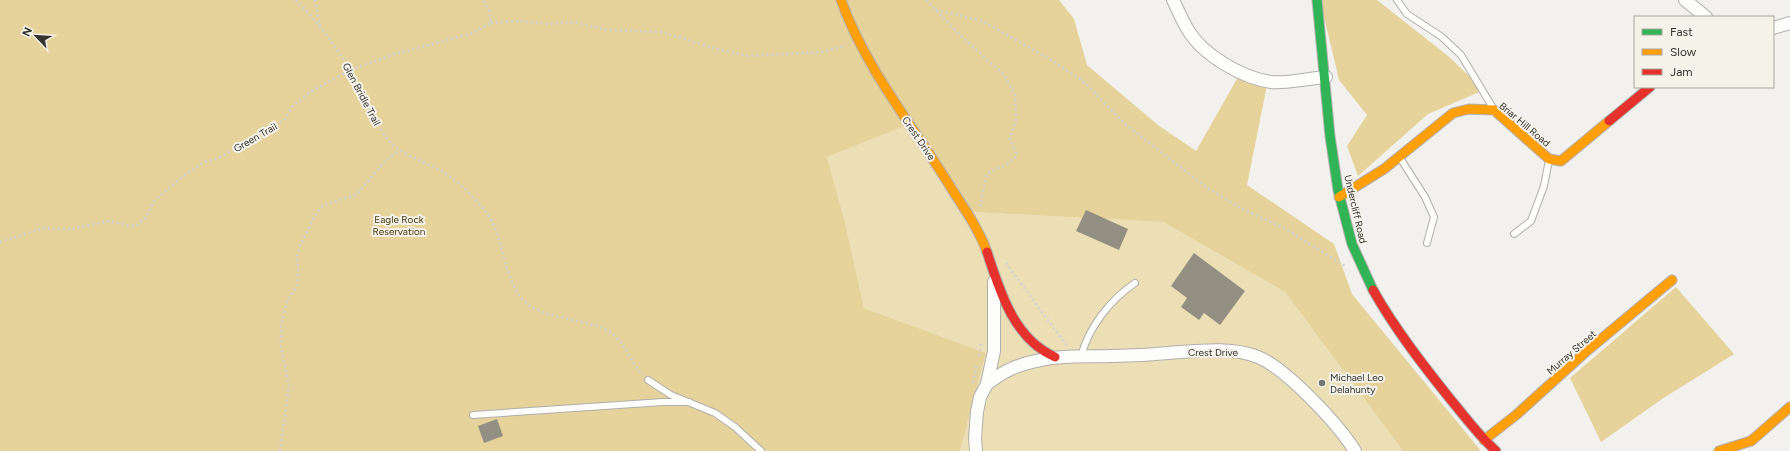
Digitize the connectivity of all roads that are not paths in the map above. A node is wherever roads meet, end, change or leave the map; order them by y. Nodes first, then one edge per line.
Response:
1 (841, 0) edge
2 (1173, 0) edge
3 (1317, 0) edge
4 (1397, 0) edge
5 (1685, 0) edge
6 (1705, 16) edge
7 (1790, 23) edge
8 (1774, 28) edge
9 (1326, 76) junction
10 (1649, 88) edge
11 (1494, 110) junction
12 (1400, 158) junction
13 (1549, 159) junction
14 (1340, 198) junction
15 (1514, 234) dead end
16 (1427, 243) dead end
17 (994, 277) junction
18 (1672, 280) dead end
19 (1135, 283) dead end
20 (1055, 357) junction
21 (1081, 357) junction
22 (648, 380) road end
23 (987, 384) junction
24 (689, 402) junction
25 (1790, 407) edge
26 (473, 415) dead end
27 (1484, 440) junction
28 (1743, 448) edge
29 (761, 451) edge
30 (976, 451) edge
31 (1355, 451) edge
32 (1496, 451) edge
33 (1719, 451) edge

1 - 17 street, Crest Drive
2 - 9 street
3 - 9 street, Undercliff Road
4 - 11 lane
5 - 6 street
7 - 8 street
9 - 14 street, Undercliff Road
10 - 13 street, Briar Hill Road
11 - 12 street, Briar Hill Road
11 - 13 street, Briar Hill Road
12 - 14 street, Briar Hill Road
12 - 16 lane
13 - 15 lane
14 - 27 street, Undercliff Road
17 - 20 street, Crest Drive
17 - 23 street, Crest Drive
18 - 27 street, Murray Street
19 - 21 lane
20 - 21 street, Crest Drive
20 - 23 street, Crest Drive
21 - 31 street, Crest Drive
22 - 24 lane
23 - 30 street, Crest Drive
24 - 26 lane
24 - 29 lane
25 - 28 street
27 - 32 street, Undercliff Road
28 - 33 street

